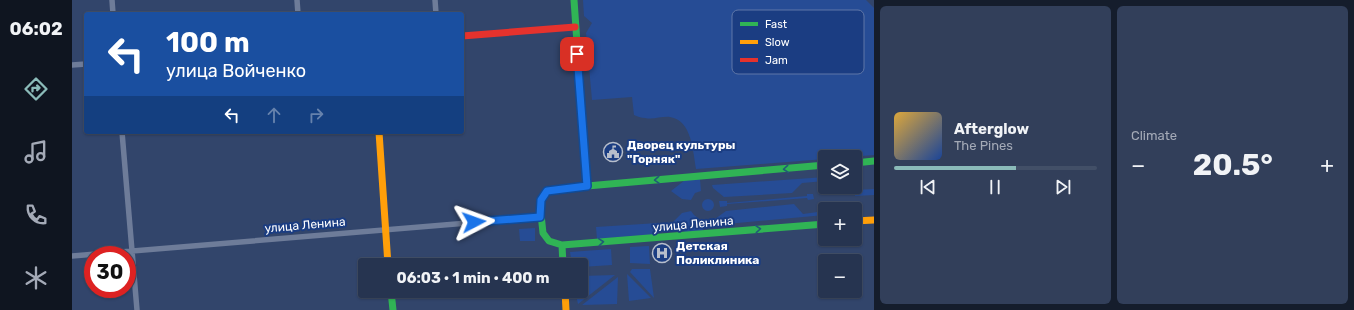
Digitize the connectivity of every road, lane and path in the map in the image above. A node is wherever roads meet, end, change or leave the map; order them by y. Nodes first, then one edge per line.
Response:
1 (112, 0) edge
2 (297, 0) edge
3 (435, 0) edge
4 (574, 0) edge
5 (113, 12) edge
6 (298, 12) edge
7 (436, 12) edge
8 (575, 27) junction
9 (464, 36) edge
10 (84, 64) edge
11 (72, 65) edge
12 (122, 134) edge
13 (379, 134) edge
14 (874, 161) edge
15 (862, 162) edge
16 (818, 167) edge
17 (587, 186) junction
18 (540, 217) junction
19 (874, 220) edge
20 (862, 221) edge
21 (818, 225) edge
22 (385, 229) junction
23 (562, 245) junction
24 (132, 246) edge
25 (136, 252) edge
26 (84, 255) edge
27 (72, 256) edge
28 (387, 258) edge
29 (563, 258) edge
30 (136, 298) edge
31 (392, 298) edge
32 (565, 298) edge
33 (137, 310) edge
34 (393, 310) edge
35 (566, 310) edge

1 - 5 street
2 - 6 street
3 - 7 street
4 - 8 main road
8 - 9 main road
8 - 17 main road
10 - 11 street
12 - 24 street
13 - 22 main road
14 - 15 main road
16 -> 17 main road
17 - 18 main road
18 - 22 street, улица Ленина
18 - 23 main road
19 - 20 main road
23 -> 21 main road, улица Ленина
22 - 25 street, улица Ленина
22 - 28 main road
23 - 29 main road
26 - 27 street, улица Ленина
30 - 33 street
31 - 34 main road
32 - 35 main road

